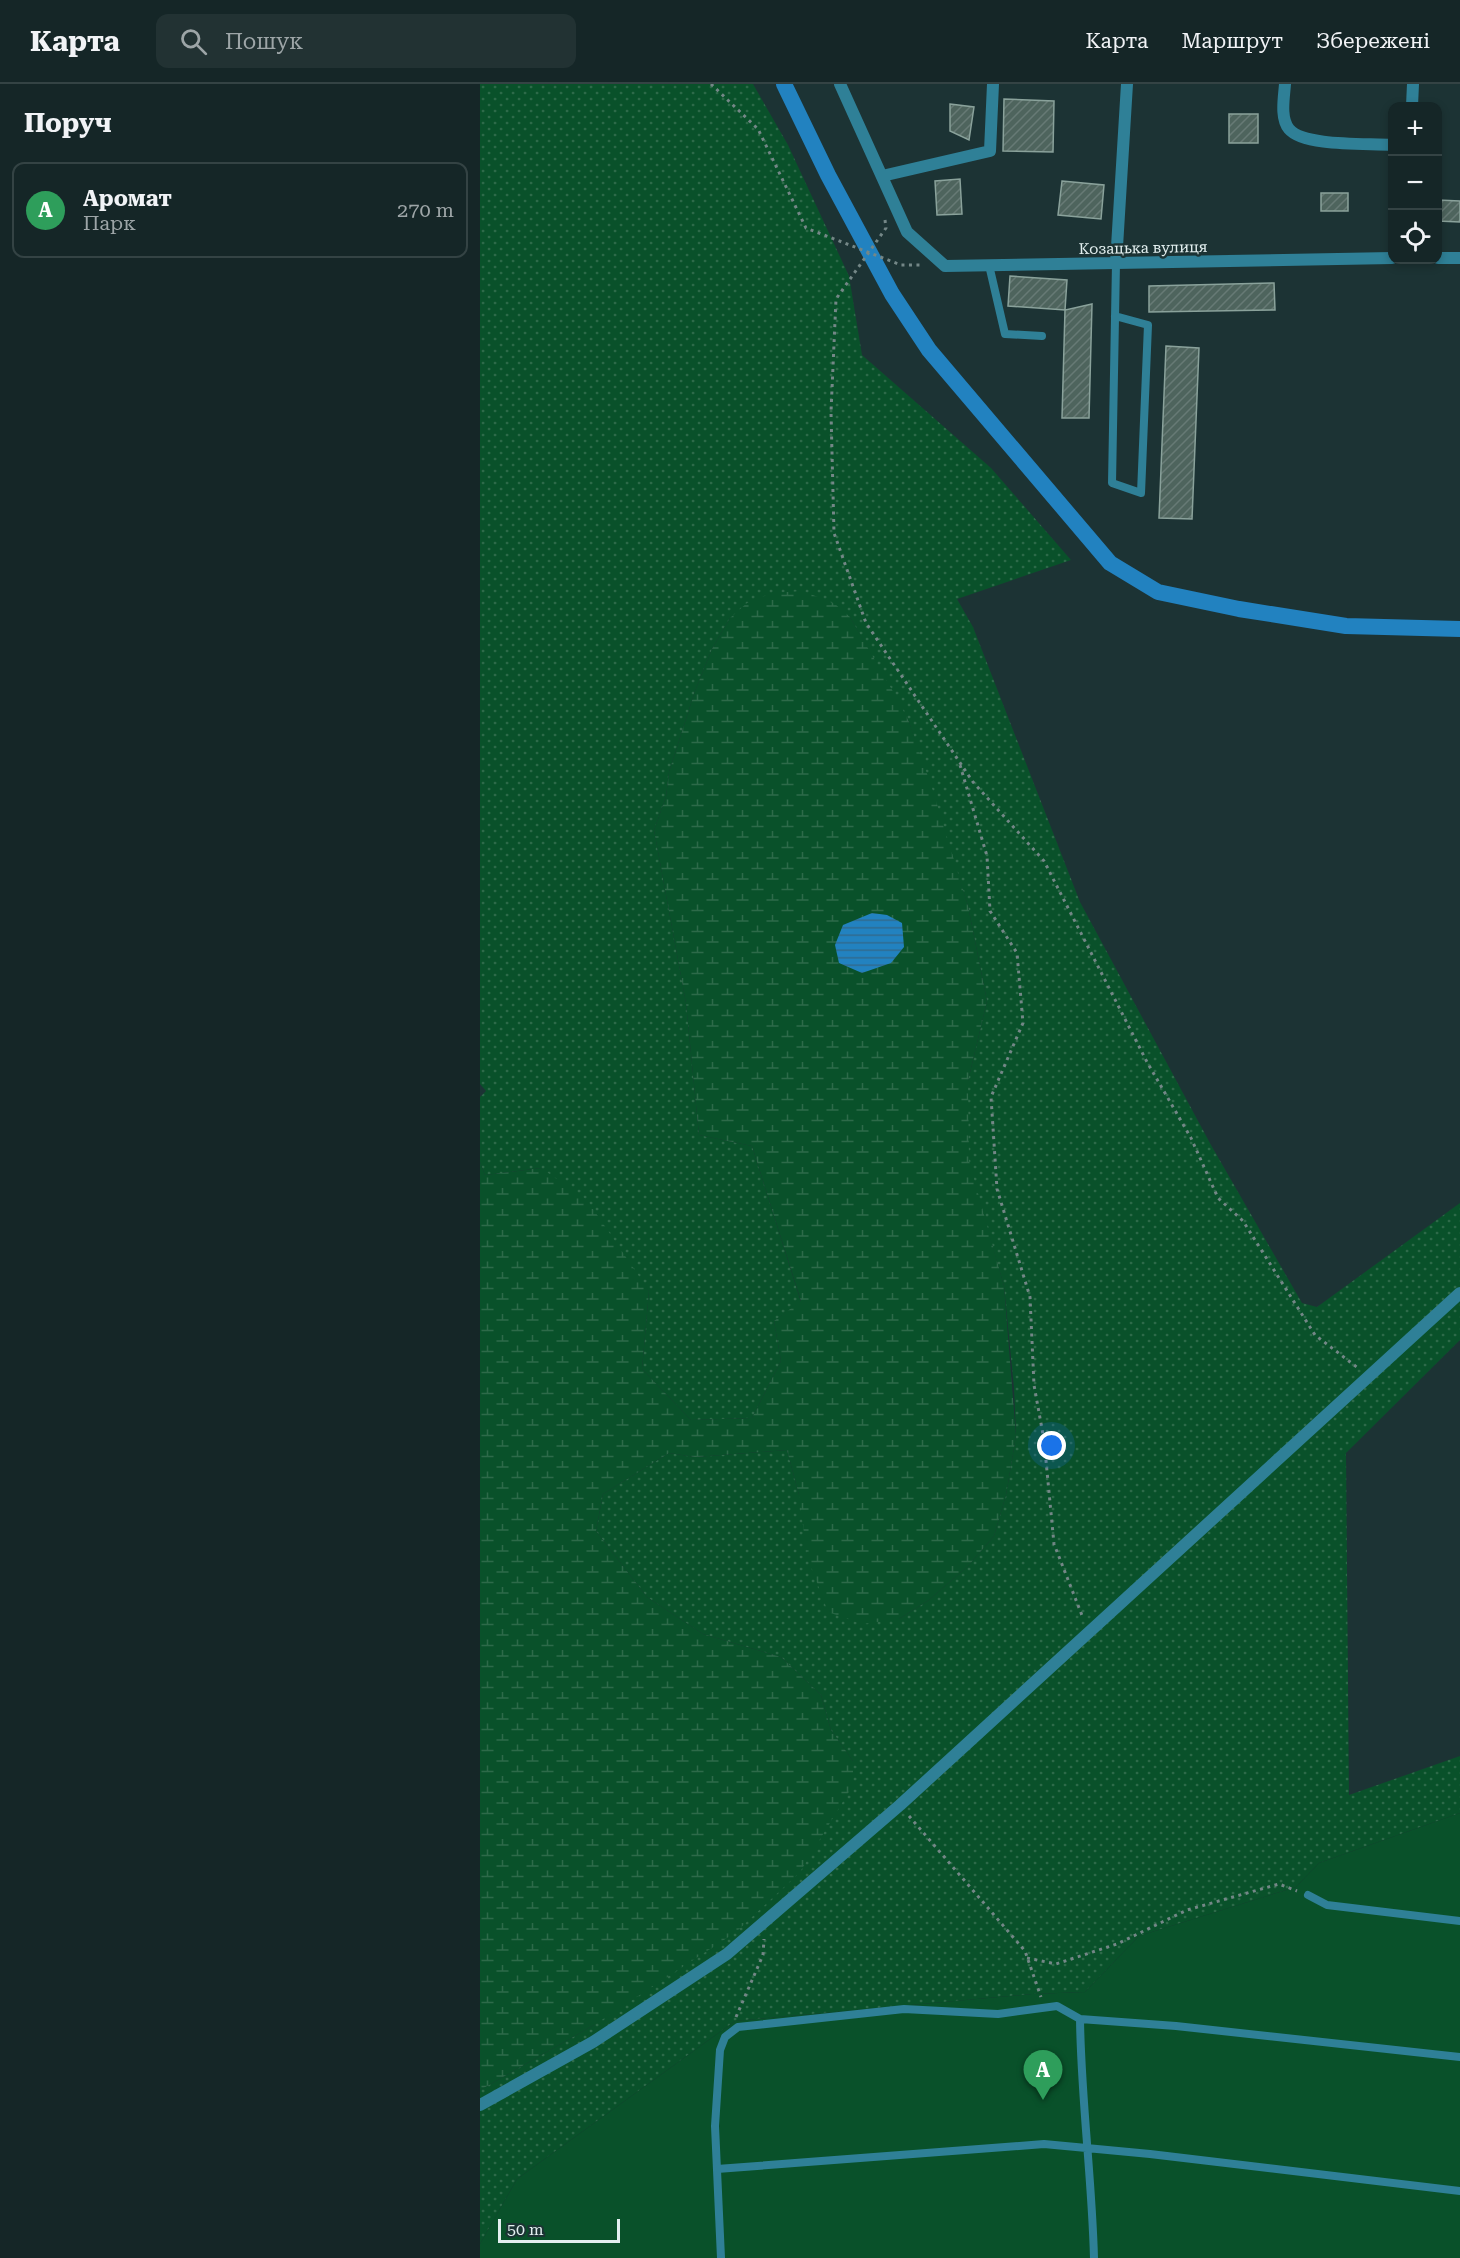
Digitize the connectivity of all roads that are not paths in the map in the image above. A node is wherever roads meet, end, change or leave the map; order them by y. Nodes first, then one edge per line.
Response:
1 (840, 84) edge
2 (993, 84) edge
3 (1126, 84) edge
4 (1286, 84) edge
5 (1413, 84) edge
6 (1412, 102) edge
7 (1388, 145) edge
8 (882, 176) junction
9 (1388, 258) edge
10 (1442, 258) edge
11 (1460, 258) edge
12 (1116, 263) junction
13 (989, 265) junction
14 (1115, 316) junction
15 (1042, 336) dead end
16 (1460, 1293) edge
17 (1308, 1895) road end
18 (1460, 1921) edge
19 (1080, 2019) junction
20 (1460, 2057) edge
21 (480, 2105) edge
22 (1089, 2147) junction
23 (717, 2169) junction
24 (1460, 2191) edge
25 (721, 2258) edge
26 (1094, 2258) edge

1 - 8 street
2 - 8 street
3 - 12 street
4 - 7 street
5 - 6 street
8 - 13 street, Козацька вулиця
9 - 12 street, Козацька вулиця
10 - 11 street
12 - 13 street, Козацька вулиця
12 - 14 lane
13 - 15 lane
14 - 14 lane
16 - 21 street
17 - 18 lane
19 - 20 lane
19 - 22 lane
19 - 23 lane
22 - 23 lane
22 - 24 lane
22 - 26 lane
23 - 25 lane

